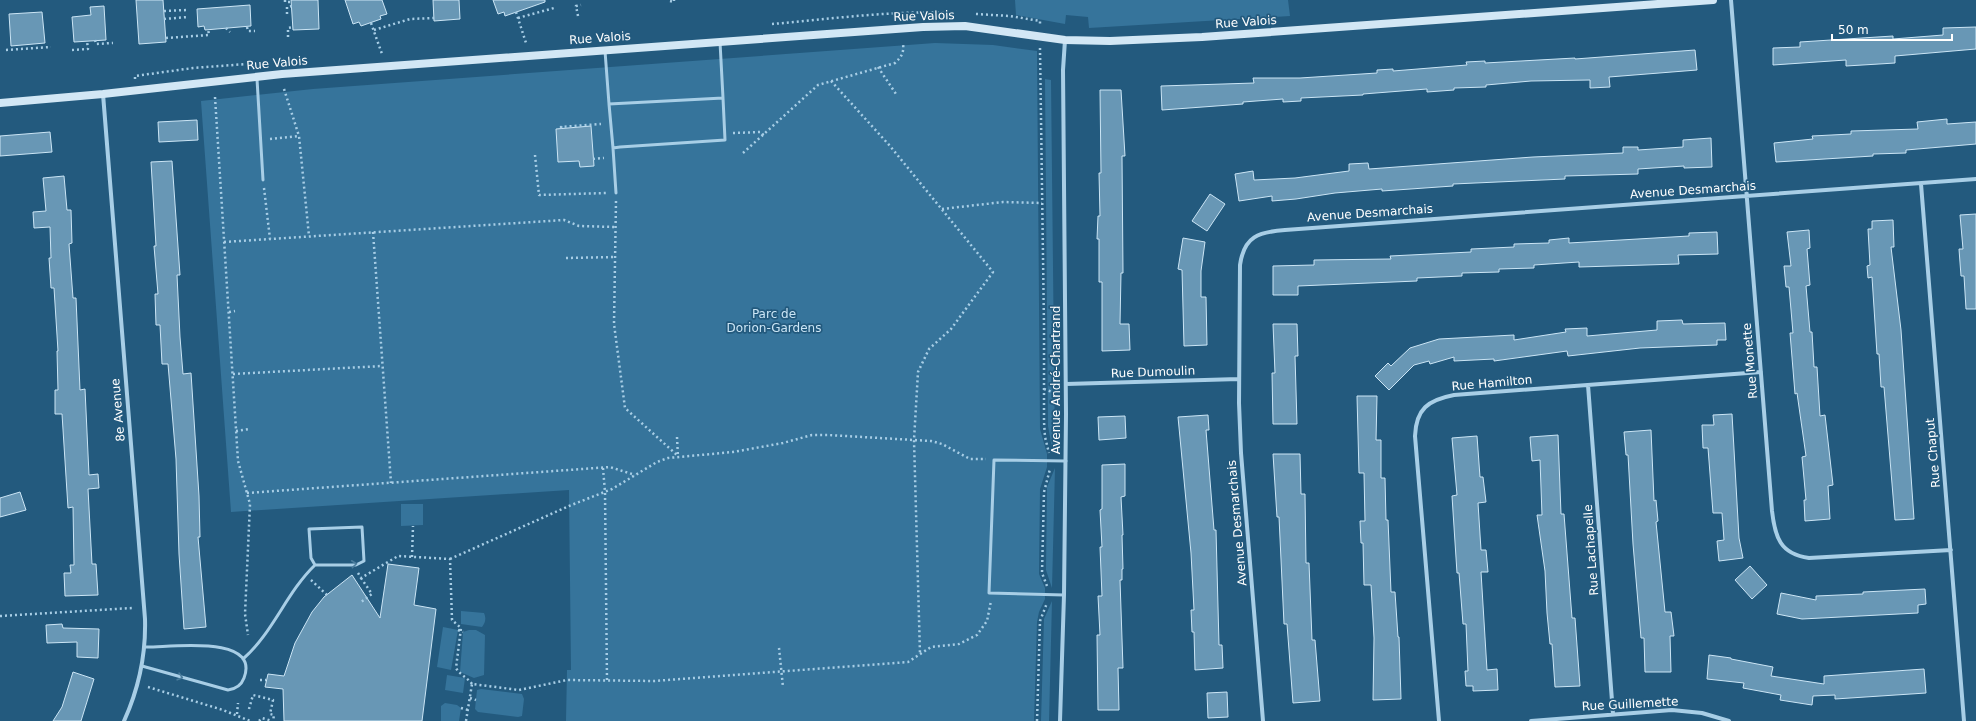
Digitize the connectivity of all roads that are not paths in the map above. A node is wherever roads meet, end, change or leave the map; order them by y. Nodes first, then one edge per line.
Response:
1 (1713, 0) edge
2 (1731, 0) edge
3 (1065, 40) junction
4 (720, 41) junction
5 (605, 50) junction
6 (257, 77) junction
7 (103, 94) junction
8 (723, 98) junction
9 (0, 103) edge
10 (609, 104) junction
11 (613, 148) junction
12 (1976, 179) edge
13 (263, 180) road end
14 (1922, 184) junction
15 (616, 192) road end
16 (1747, 195) junction
17 (1761, 372) junction
18 (1239, 379) junction
19 (1066, 384) junction
20 (1588, 385) junction
21 (1066, 462) junction
22 (1951, 550) junction
23 (315, 565) junction
24 (1064, 595) junction
25 (145, 648) junction
26 (243, 659) junction
27 (142, 666) junction
28 (1613, 714) junction
29 (124, 721) edge
30 (1060, 721) edge
31 (1264, 721) edge
32 (1439, 721) edge
33 (1532, 721) edge
34 (1729, 721) edge
35 (1964, 721) edge

1 - 3 street, Rue Valois
2 - 16 street, Rue Monette
3 - 4 street, Rue Valois
3 - 19 street, Avenue André-Chartrand
4 - 5 street, Rue Valois
4 - 8 lane
5 - 6 street, Rue Valois
5 - 10 lane
6 - 7 street, Rue Valois
6 - 13 lane
7 - 9 street, Rue Valois
7 - 25 street, 8e Avenue
8 - 10 lane
8 - 11 lane
10 - 11 lane
11 - 15 lane
12 - 14 street, Avenue Desmarchais
14 - 16 street, Avenue Desmarchais
14 - 22 street, Rue Chaput
16 - 17 street, Rue Monette
16 - 18 street, Avenue Desmarchais
17 - 20 street, Rue Hamilton
17 - 22 street, Rue Monette
18 - 19 street, Rue Dumoulin
18 - 31 street, Avenue Desmarchais
19 - 21 street, Avenue André-Chartrand
20 - 28 street, Rue Lachapelle
20 - 32 street, Rue Hamilton
21 - 24 street, Avenue André-Chartrand
21 - 24 lane
22 - 35 street, Rue Chaput
23 -> 23 lane
23 - 26 lane
24 - 30 street, Avenue André-Chartrand
25 - 26 lane
25 - 27 street, 8e Avenue
27 -> 26 lane
27 - 29 street, 8e Avenue
28 - 33 street, Rue Guillemette
28 - 34 street, Rue Guillemette

